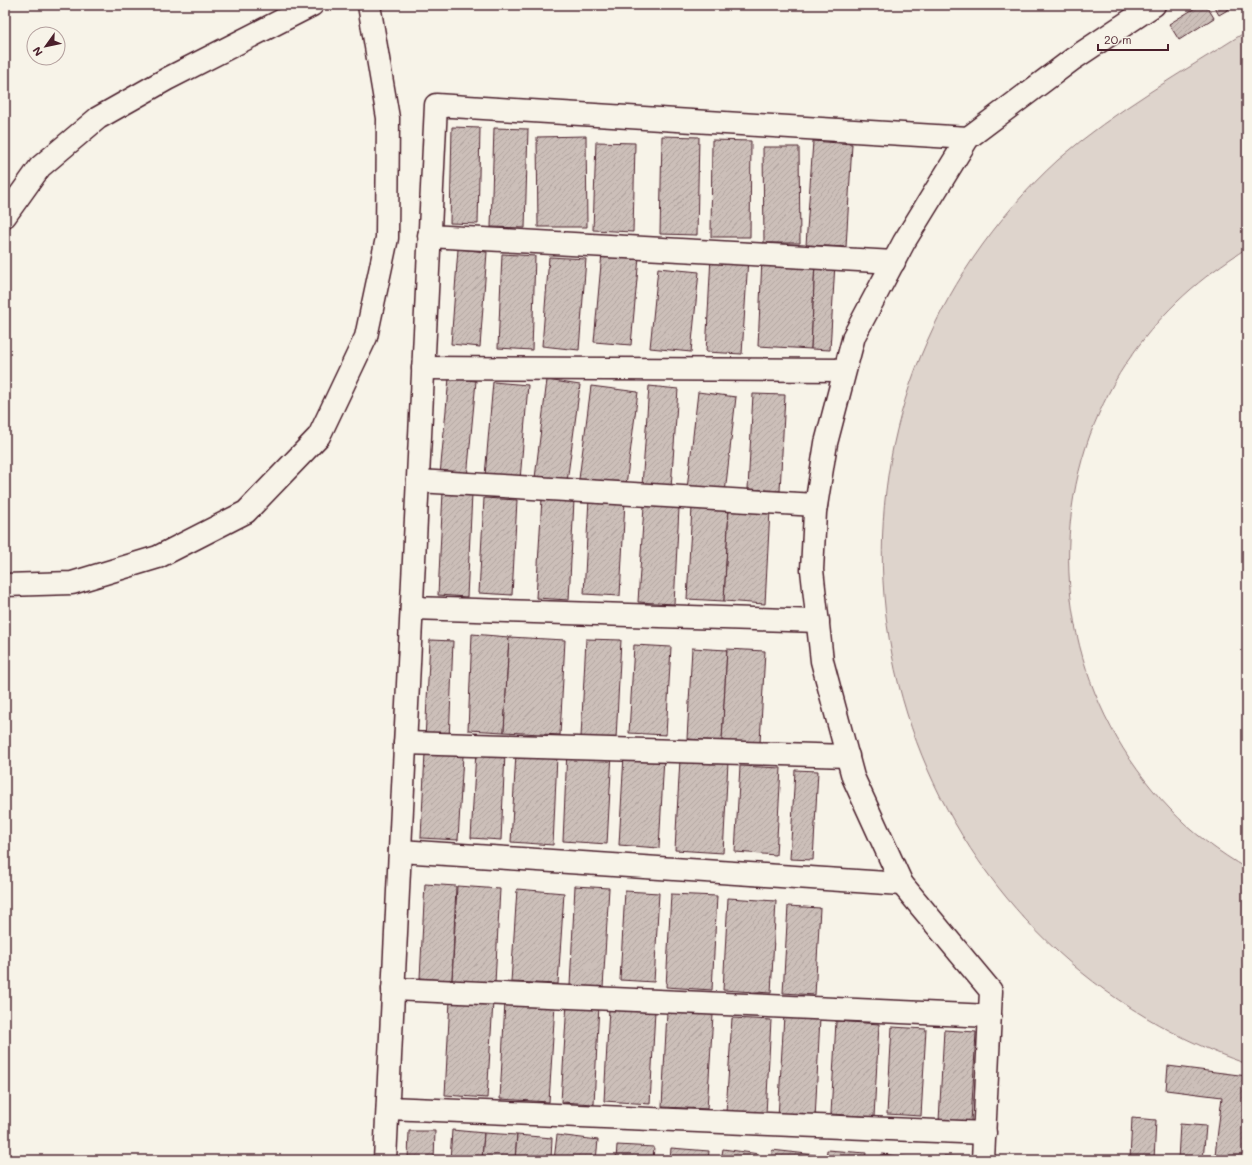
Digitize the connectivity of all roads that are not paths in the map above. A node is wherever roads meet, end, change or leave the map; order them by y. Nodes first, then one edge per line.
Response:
1 (312, 5) edge
2 (369, 5) edge
3 (1154, 5) edge
4 (968, 138) junction
5 (5, 216) edge
6 (429, 236) junction
7 (894, 262) junction
8 (423, 368) junction
9 (844, 370) junction
10 (418, 481) junction
11 (816, 505) junction
12 (5, 585) edge
13 (412, 608) junction
14 (818, 621) junction
15 (405, 743) junction
16 (848, 756) junction
17 (400, 851) junction
18 (902, 884) junction
19 (393, 989) junction
20 (990, 1016) junction
21 (388, 1108) junction
22 (985, 1133) junction
23 (385, 1160) edge
24 (983, 1160) edge

1 - 5 street
2 - 12 street
3 - 4 street
4 - 6 street
4 - 7 street
6 - 7 street
6 - 8 street
7 - 9 street
8 - 9 street
8 - 10 street
9 - 11 street
10 - 11 street
10 - 13 street
11 - 14 street
13 - 14 street
13 - 15 street
14 - 16 street
15 - 16 street
15 - 17 street
16 - 18 street
17 - 18 street
17 - 19 street
18 - 20 street
19 - 20 street
19 - 21 street
20 - 22 street
21 - 22 street
21 - 23 street
22 - 24 street

